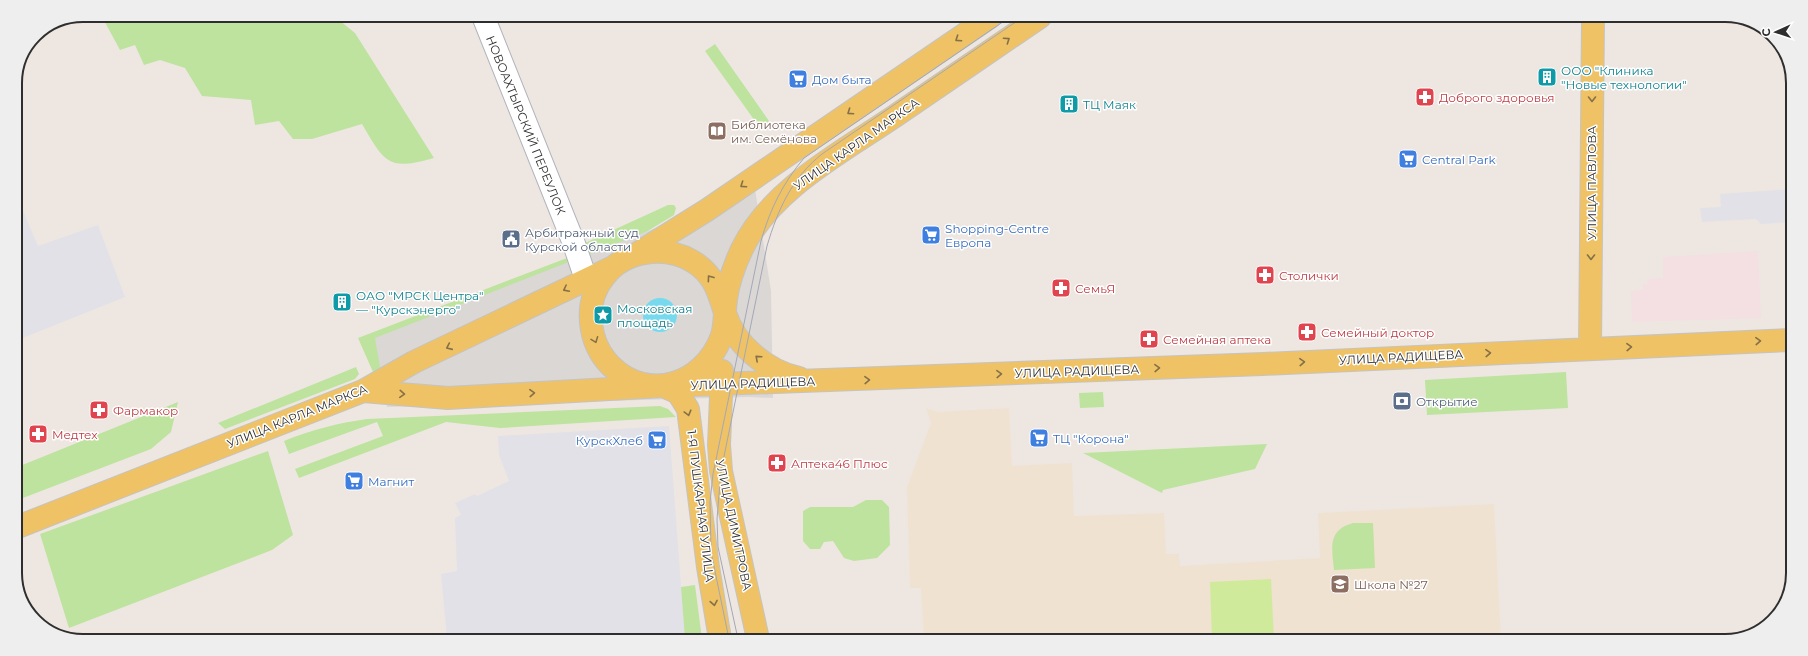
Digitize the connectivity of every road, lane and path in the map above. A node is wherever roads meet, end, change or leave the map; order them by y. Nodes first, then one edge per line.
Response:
1 (485, 22) edge
2 (983, 22) edge
3 (1033, 22) edge
4 (1593, 22) edge
5 (623, 262) junction
6 (586, 279) junction
7 (725, 314) junction
8 (1786, 340) edge
9 (1590, 348) junction
10 (820, 381) junction
11 (721, 385) junction
12 (663, 386) junction
13 (363, 391) junction
14 (22, 525) edge
15 (741, 558) junction
16 (708, 567) junction
17 (719, 634) edge
18 (757, 634) edge

1 - 6 street, НОВОАХТЫРСКИЙ ПЕРЕУЛОК
2 -> 5 main road, УЛИЦА КАРЛА МАРКСА
7 -> 3 main road, УЛИЦА КАРЛА МАРКСА
4 -> 9 main road, УЛИЦА ПАВЛОВА
5 - 6 main road, УЛИЦА КАРЛА МАРКСА
7 -> 5 main road
5 -> 12 main road
6 -> 13 main road, УЛИЦА КАРЛА МАРКСА
10 -> 7 main road
7 - 11 main road, УЛИЦА ДИМИТРОВА
7 - 12 main road
9 -> 8 main road, УЛИЦА РАДИЩЕВА
10 -> 9 main road, УЛИЦА РАДИЩЕВА
10 - 11 main road, УЛИЦА РАДИЩЕВА
11 - 12 main road, УЛИЦА РАДИЩЕВА
11 - 15 main road, УЛИЦА ДИМИТРОВА
13 -> 12 main road, УЛИЦА РАДИЩЕВА
12 -> 16 main road, 1-Я ПУШКАРНАЯ УЛИЦА
13 - 14 main road, УЛИЦА КАРЛА МАРКСА
15 - 16 main road
15 - 18 main road, УЛИЦА ДИМИТРОВА
16 -> 17 main road, 1-Я ПУШКАРНАЯ УЛИЦА

